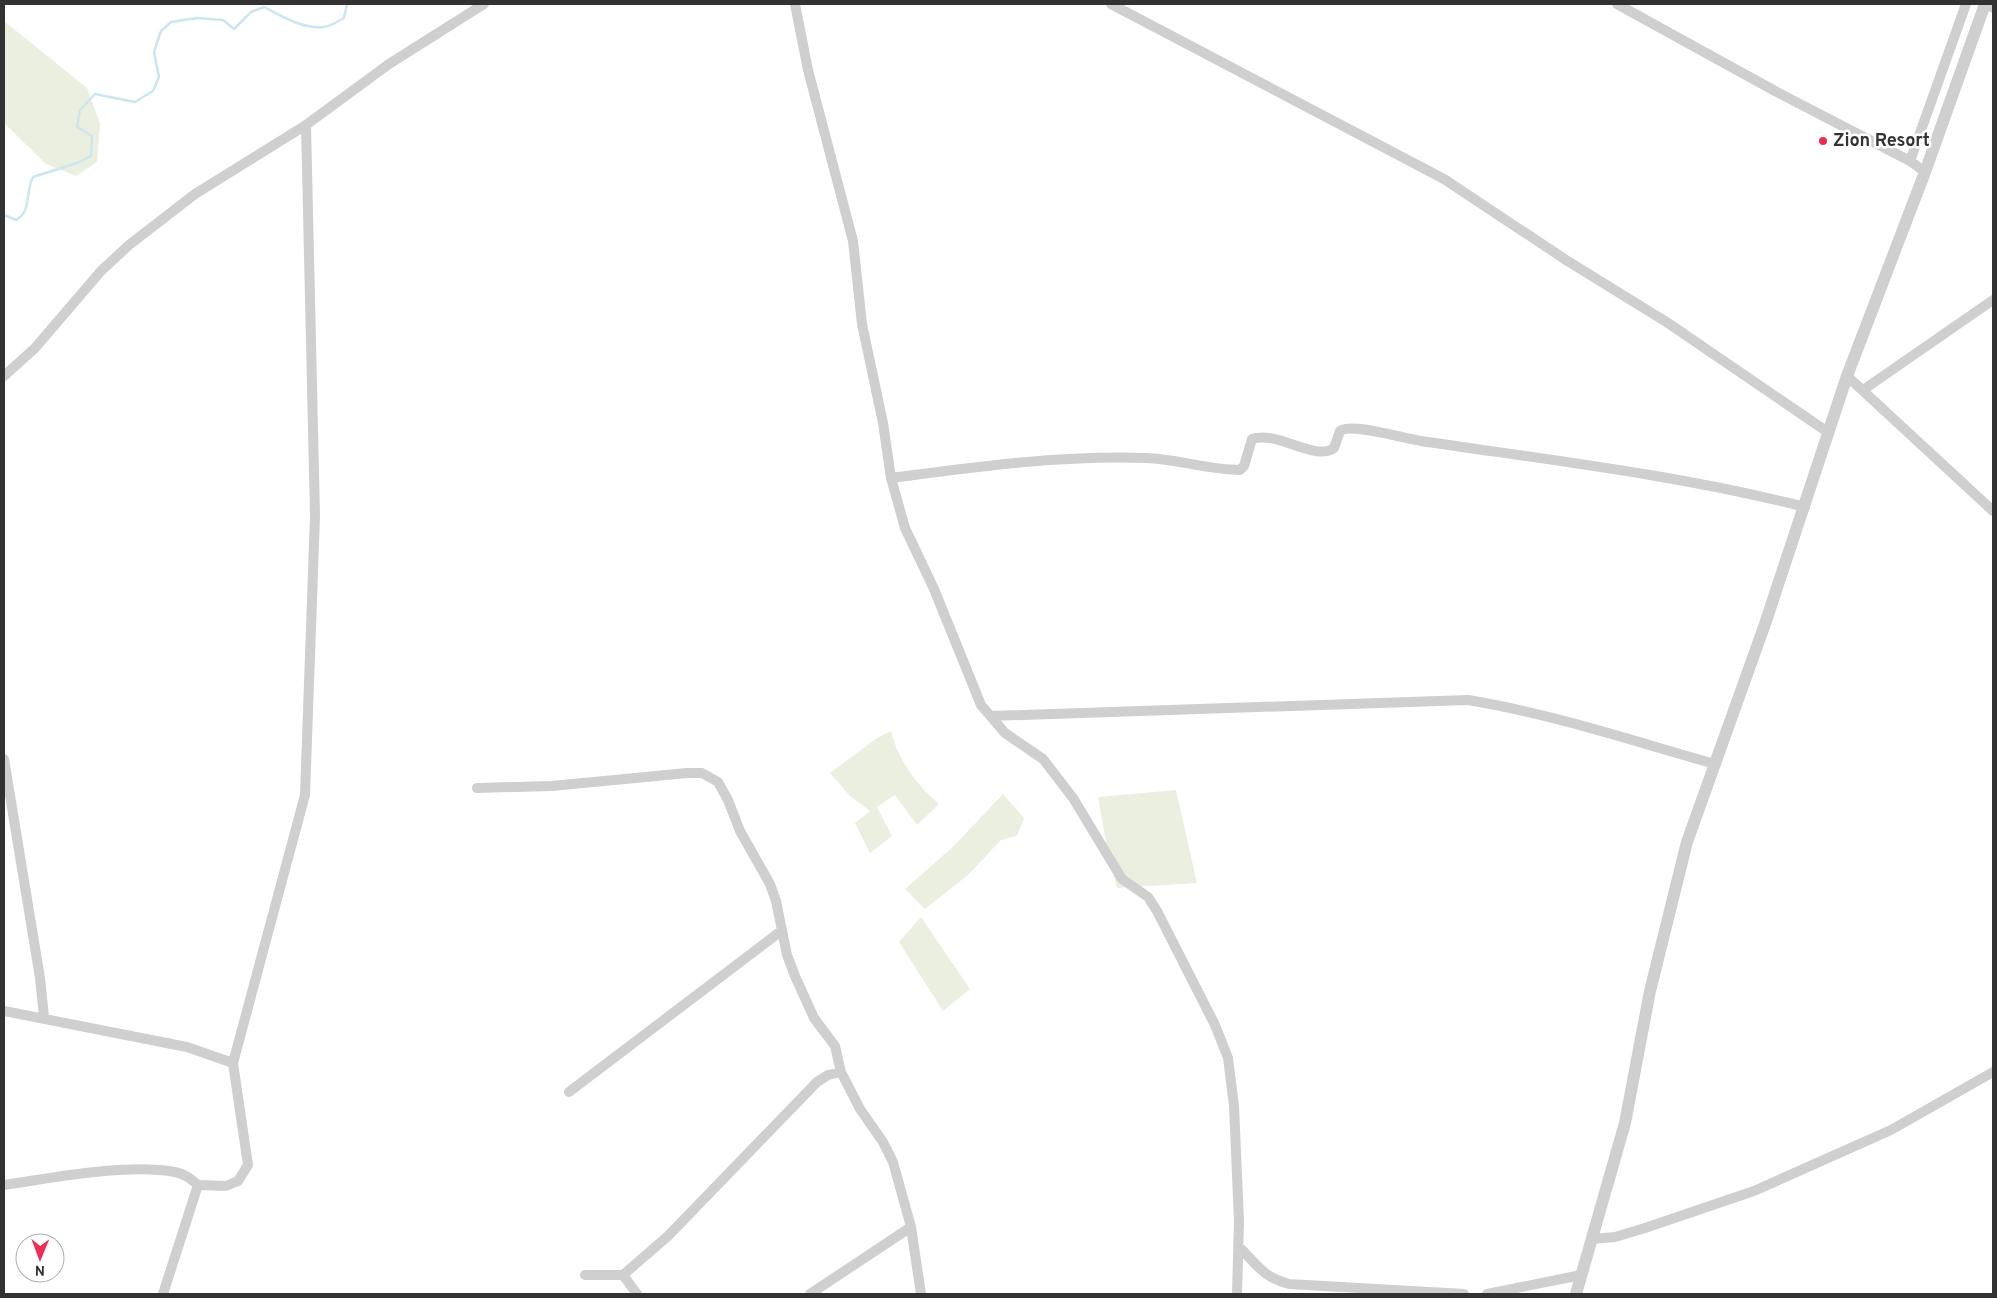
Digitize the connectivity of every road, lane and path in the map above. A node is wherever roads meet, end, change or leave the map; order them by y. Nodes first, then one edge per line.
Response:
1 (484, 4) edge
2 (795, 4) edge
3 (1110, 4) edge
4 (1617, 4) edge
5 (1966, 4) edge
6 (1985, 4) edge
7 (1989, 4) edge
8 (1993, 8) edge
9 (306, 124) junction
10 (1910, 161) junction
11 (1925, 172) junction
12 (1993, 300) edge
13 (4, 376) edge
14 (1847, 376) junction
15 (1863, 390) junction
16 (1830, 433) junction
17 (891, 478) junction
18 (1805, 507) junction
19 (1993, 511) edge
20 (991, 716) junction
21 (4, 759) edge
22 (1715, 764) junction
23 (477, 788) dead end
24 (781, 930) junction
25 (4, 1010) edge
26 (44, 1017) junction
27 (233, 1062) junction
28 (841, 1072) junction
29 (1993, 1072) edge
30 (570, 1092) dead end
31 (4, 1184) edge
32 (198, 1185) junction
33 (911, 1227) junction
34 (1592, 1239) junction
35 (1238, 1246) junction
36 (585, 1274) dead end
37 (623, 1275) junction
38 (1581, 1275) junction
39 (163, 1294) edge
40 (637, 1294) edge
41 (810, 1294) edge
42 (921, 1294) edge
43 (1237, 1294) edge
44 (1464, 1294) edge
45 (1487, 1294) edge
46 (1576, 1294) edge

1 - 9 street
2 - 17 street
3 - 16 street
4 - 10 street
5 - 10 street
6 - 11 street
7 - 8 street
9 - 13 street
9 - 27 street
10 - 11 street
11 - 14 street
12 - 15 street
14 - 15 street
14 - 16 street
15 - 19 street
16 - 18 street
17 - 18 street
17 - 20 street
18 - 22 street
20 - 22 street
20 - 35 street
21 - 26 street
22 - 34 street
23 - 24 street
24 - 28 street
24 - 30 street
25 - 26 street
26 - 27 street
27 - 32 street
28 - 33 street
28 - 37 street
29 - 34 street
31 - 32 street
32 - 39 street
33 - 41 street
33 - 42 street
34 - 38 street
35 - 43 street
35 - 44 street
36 - 37 street
37 - 40 street
38 - 45 street
38 - 46 street

